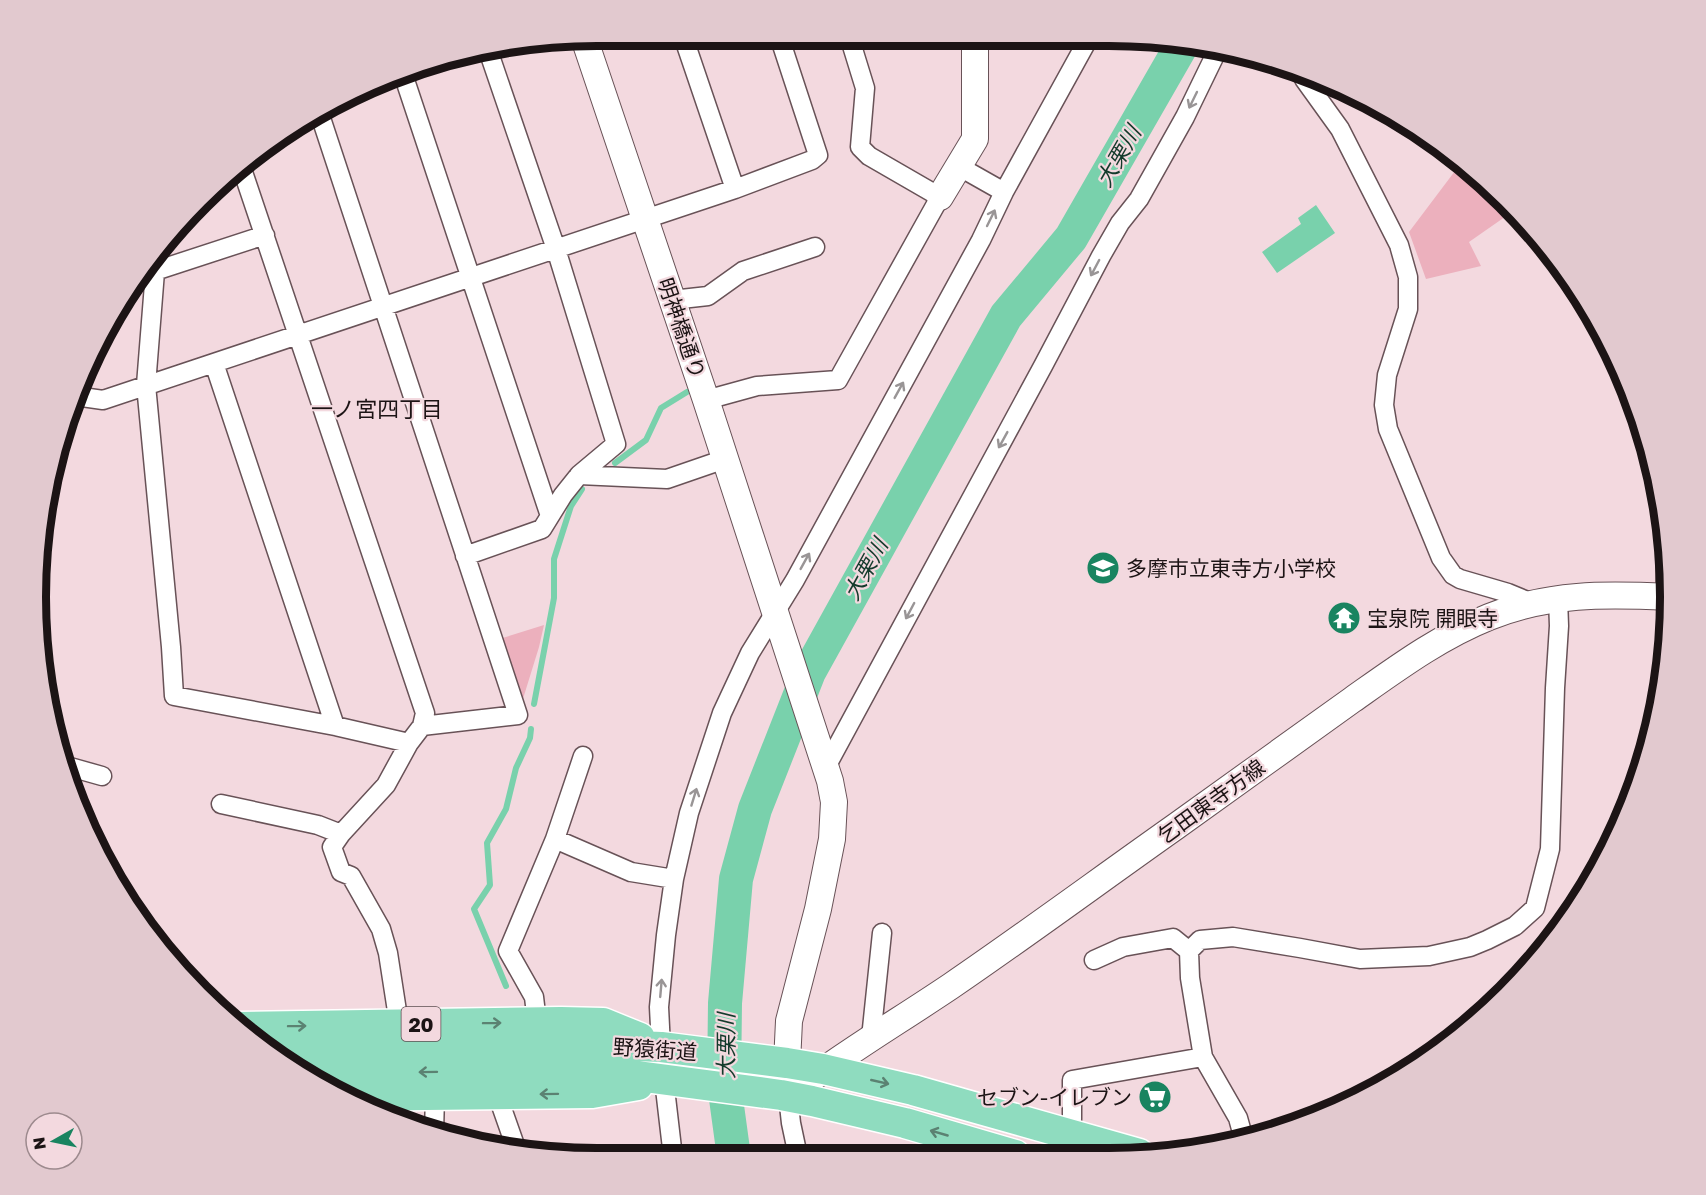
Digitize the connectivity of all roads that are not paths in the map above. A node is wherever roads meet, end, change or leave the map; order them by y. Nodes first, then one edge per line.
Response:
1 (686, 46) edge
2 (782, 46) edge
3 (852, 46) edge
4 (975, 46) edge
5 (1084, 46) edge
6 (587, 47) edge
7 (490, 57) edge
8 (1214, 57) edge
9 (405, 81) edge
10 (1307, 84) edge
11 (322, 120) edge
12 (958, 166) junction
13 (244, 175) edge
14 (735, 189) junction
15 (1004, 192) junction
16 (940, 196) junction
17 (645, 219) junction
18 (265, 235) junction
19 (815, 247) dead end
20 (556, 249) junction
21 (159, 264) edge
22 (155, 269) edge
23 (470, 277) junction
24 (672, 300) junction
25 (383, 306) junction
26 (297, 335) junction
27 (214, 363) junction
28 (146, 385) junction
29 (84, 397) edge
30 (706, 400) junction
31 (725, 459) junction
32 (579, 475) junction
33 (550, 516) junction
34 (465, 556) junction
35 (1660, 597) edge
36 (1558, 598) junction
37 (1532, 603) junction
38 (776, 615) junction
39 (335, 726) junction
40 (422, 726) junction
41 (409, 743) junction
42 (583, 756) dead end
43 (825, 765) junction
44 (74, 768) edge
45 (102, 776) dead end
46 (221, 804) dead end
47 (341, 834) junction
48 (555, 839) junction
49 (674, 879) junction
50 (882, 933) dead end
51 (1189, 951) junction
52 (1094, 960) dead end
53 (537, 1022) junction
54 (399, 1024) junction
55 (252, 1027) edge
56 (871, 1038) junction
57 (664, 1047) junction
58 (282, 1050) edge
59 (1203, 1057) junction
60 (782, 1062) junction
61 (823, 1069) junction
62 (320, 1074) edge
63 (667, 1080) junction
64 (497, 1094) junction
65 (435, 1095) junction
66 (362, 1096) edge
67 (784, 1096) junction
68 (434, 1123) edge
69 (1242, 1132) edge
70 (1070, 1134) junction
71 (514, 1142) edge
72 (673, 1148) edge
73 (796, 1148) edge
74 (991, 1148) edge
75 (1117, 1148) edge

1 - 14 street
2 - 14 street
3 - 16 street
4 - 12 street
5 - 15 street
6 - 17 street, 明神橋通り
7 - 20 street
8 -> 43 street
9 - 23 street
10 - 37 street
11 - 25 street
12 - 15 street
12 - 16 street
13 - 18 street
14 - 17 street
38 -> 15 street
16 - 30 street
17 - 20 street
17 - 24 street, 明神橋通り
18 - 21 street
18 - 26 street
19 - 24 street
20 - 23 street
20 - 32 street
22 - 28 street
23 - 25 street
23 - 33 street
24 - 30 street, 明神橋通り
25 - 26 street
25 - 34 street
26 - 27 street
26 - 40 street
27 - 28 street
27 - 39 street
28 - 29 street
28 - 39 street
30 - 31 street, 明神橋通り
31 - 32 street
31 - 38 street, 明神橋通り
32 - 33 street
33 - 34 street
34 - 40 street
35 - 36 street, 乞田東寺方線
36 - 37 street, 乞田東寺方線
36 - 51 street
37 - 56 street, 乞田東寺方線
38 - 43 street, 明神橋通り
49 -> 38 street
39 - 41 street
40 - 41 street
41 - 47 street
42 - 48 street
43 - 60 street, 明神橋通り
44 - 45 street
46 - 47 street
47 - 54 street
48 - 49 street
48 - 53 street
57 -> 49 street
50 - 56 street
51 - 52 street
51 - 59 street
54 -> 53 main road, 20
53 - 57 main road, 20
55 -> 54 main road, 20
56 - 61 street, 乞田東寺方線
57 - 58 main road, 野猿街道 / 20
57 - 60 main road, 野猿街道 / 20
59 - 69 street
59 - 70 street
60 - 61 main road, 野猿街道 / 20
60 - 67 street, 明神橋通り
61 - 67 street, 乞田東寺方線
61 -> 70 main road, 野猿街道 / 20
63 -> 62 main road, 野猿街道 / 20
63 -> 64 main road, 20
63 - 67 main road, 野猿街道 / 20
63 - 72 street
64 - 65 main road, 20
64 - 71 street
65 - 66 main road, 20
65 - 68 street
67 - 73 street
74 -> 67 main road, 野猿街道 / 20
70 - 75 main road, 野猿街道 / 20

